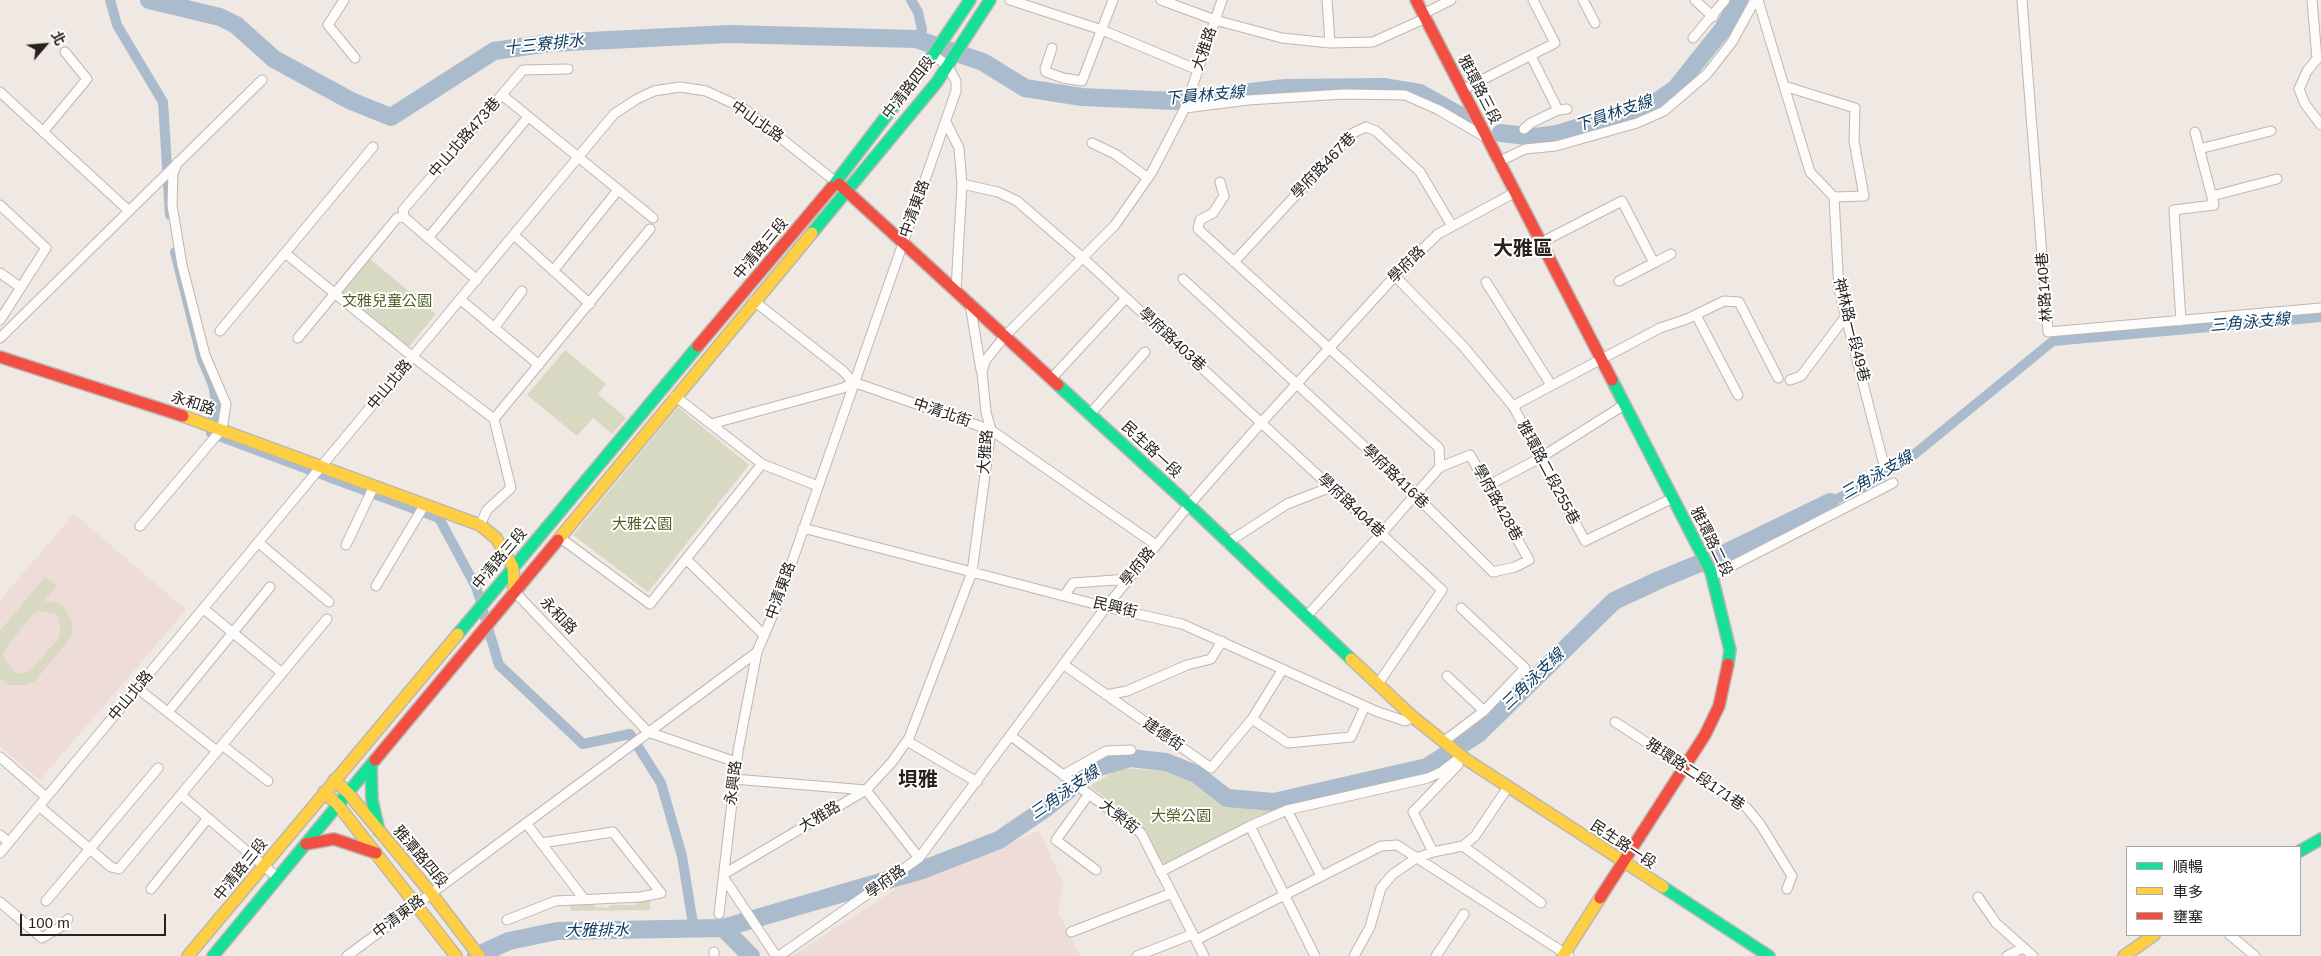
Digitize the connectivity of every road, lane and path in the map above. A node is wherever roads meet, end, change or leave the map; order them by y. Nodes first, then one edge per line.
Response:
1 (344, 0) edge
2 (970, 0) edge
3 (990, 0) edge
4 (1010, 0) edge
5 (1113, 0) edge
6 (1162, 0) edge
7 (1222, 0) edge
8 (1327, 0) edge
9 (1416, 0) edge
10 (1451, 0) edge
11 (1533, 0) edge
12 (1583, 0) edge
13 (1695, 0) edge
14 (1725, 0) edge
15 (1756, 0) edge
16 (2022, 0) edge
17 (2312, 0) edge
18 (1424, 16) junction
19 (1713, 17) junction
20 (1215, 20) junction
21 (1595, 23) dead end
22 (1102, 30) junction
23 (1693, 38) dead end
24 (1330, 43) junction
25 (1052, 48) dead end
26 (65, 52) dead end
27 (935, 53) junction
28 (1530, 56) junction
29 (355, 58) dead end
30 (948, 62) junction
31 (568, 69) dead end
32 (1198, 70) junction
33 (262, 80) dead end
34 (1784, 86) junction
35 (1462, 90) junction
36 (0, 92) edge
37 (502, 95) junction
38 (1185, 108) junction
39 (528, 116) junction
40 (946, 122) junction
41 (2321, 125) edge
42 (1524, 129) dead end
43 (2271, 131) dead end
44 (43, 132) junction
45 (2195, 132) dead end
46 (1485, 137) junction
47 (1092, 143) dead end
48 (373, 147) dead end
49 (2199, 148) junction
50 (578, 158) junction
51 (178, 162) junction
52 (1498, 162) junction
53 (1148, 178) junction
54 (2277, 179) dead end
55 (836, 182) junction
56 (1220, 182) dead end
57 (962, 184) junction
58 (618, 190) junction
59 (846, 190) junction
60 (1514, 193) junction
61 (2212, 196) junction
62 (1834, 197) junction
63 (0, 205) edge
64 (128, 211) junction
65 (404, 217) junction
66 (653, 218) dead end
67 (1452, 226) junction
68 (650, 229) dead end
69 (514, 236) junction
70 (428, 238) junction
71 (903, 242) junction
72 (1540, 243) junction
73 (285, 253) junction
74 (1672, 254) dead end
75 (1082, 258) junction
76 (1234, 262) junction
77 (1654, 263) junction
78 (554, 271) junction
79 (0, 272) edge
80 (1395, 276) junction
81 (1183, 279) dead end
82 (477, 280) junction
83 (1619, 281) dead end
84 (1486, 282) dead end
85 (20, 287) junction
86 (956, 290) junction
87 (522, 291) dead end
88 (335, 292) junction
89 (1126, 298) junction
90 (460, 300) junction
91 (754, 300) junction
92 (590, 304) junction
93 (970, 304) junction
94 (2321, 308) edge
95 (1696, 315) junction
96 (1846, 316) junction
97 (0, 320) edge
98 (2181, 321) junction
99 (494, 328) junction
100 (220, 331) dead end
101 (1005, 336) junction
102 (0, 338) edge
103 (298, 338) dead end
104 (1328, 349) junction
105 (1145, 352) dead end
106 (0, 357) edge
107 (413, 357) junction
108 (1600, 358) junction
109 (539, 365) junction
110 (982, 372) junction
111 (1051, 378) junction
112 (1778, 378) dead end
113 (1790, 380) dead end
114 (854, 382) junction
115 (1296, 384) junction
116 (1552, 385) junction
117 (1738, 395) dead end
118 (675, 396) junction
119 (1624, 405) junction
120 (1513, 406) junction
121 (1090, 414) junction
122 (494, 419) junction
123 (1261, 422) junction
124 (711, 424) junction
125 (222, 430) junction
126 (991, 430) junction
127 (1540, 458) junction
128 (762, 464) junction
129 (1884, 464) dead end
130 (322, 467) junction
131 (1440, 467) junction
132 (1893, 483) dead end
133 (374, 486) junction
134 (818, 486) junction
135 (1487, 486) junction
136 (1331, 487) junction
137 (1415, 495) junction
138 (1673, 498) junction
139 (425, 505) junction
140 (1189, 505) junction
141 (480, 525) junction
142 (140, 526) dead end
143 (803, 528) junction
144 (1381, 534) junction
145 (559, 537) junction
146 (259, 543) junction
147 (1226, 543) junction
148 (346, 545) dead end
149 (1156, 545) junction
150 (686, 559) junction
151 (513, 567) junction
152 (972, 572) junction
153 (1493, 572) joint
154 (1712, 574) junction
155 (1129, 578) junction
156 (270, 586) dead end
157 (376, 586) dead end
158 (514, 592) junction
159 (1064, 596) junction
160 (329, 602) dead end
161 (1106, 607) junction
162 (1461, 608) dead end
163 (204, 609) junction
164 (1306, 617) junction
165 (327, 620) dead end
166 (232, 633) junction
167 (764, 635) junction
168 (1222, 641) junction
169 (757, 652) junction
170 (1064, 665) junction
171 (1283, 669) junction
172 (282, 673) junction
173 (1447, 676) dead end
174 (1378, 684) junction
175 (137, 688) junction
176 (1106, 695) junction
177 (1365, 706) junction
178 (1484, 711) junction
179 (168, 712) junction
180 (1413, 716) junction
181 (1252, 719) junction
182 (1615, 722) dead end
183 (648, 732) junction
184 (1011, 736) junction
185 (907, 741) junction
186 (1443, 742) junction
187 (220, 748) junction
188 (1131, 750) dead end
189 (1463, 757) junction
190 (0, 758) edge
191 (736, 762) junction
192 (371, 765) junction
193 (1685, 766) junction
194 (158, 768) dead end
195 (1065, 776) junction
196 (734, 779) junction
197 (334, 780) junction
198 (268, 781) dead end
199 (977, 782) junction
200 (1508, 787) junction
201 (866, 790) junction
202 (324, 792) junction
203 (348, 793) junction
204 (1087, 793) junction
205 (181, 794) junction
206 (46, 797) junction
207 (338, 805) junction
208 (39, 806) junction
209 (1287, 810) junction
210 (208, 818) junction
211 (526, 823) junction
212 (1250, 826) junction
213 (379, 831) junction
214 (0, 835) edge
215 (2321, 839) edge
216 (9, 842) junction
217 (541, 843) junction
218 (306, 844) junction
219 (1463, 846) junction
220 (90, 849) junction
221 (2301, 850) edge
222 (376, 852) junction
223 (1433, 852) junction
224 (0, 853) edge
225 (919, 858) junction
226 (1415, 859) junction
227 (1622, 863) junction
228 (263, 866) junction
229 (1096, 870) dead end
230 (1160, 872) junction
231 (724, 876) junction
232 (1321, 876) junction
233 (278, 878) junction
234 (1787, 888) dead end
235 (151, 890) dead end
236 (430, 893) junction
237 (1172, 893) junction
238 (1284, 895) junction
239 (1978, 897) dead end
240 (584, 898) junction
241 (46, 901) dead end
242 (0, 902) edge
243 (1541, 903) dead end
244 (417, 904) junction
245 (719, 914) dead end
246 (1464, 914) dead end
247 (68, 919) dead end
248 (506, 920) dead end
249 (1071, 932) dead end
250 (2153, 936) edge
251 (2231, 936) edge
252 (1194, 937) junction
253 (2023, 948) junction
254 (455, 954) edge
255 (1566, 955) edge
256 (188, 956) edge
257 (213, 956) edge
258 (347, 956) edge
259 (479, 956) edge
260 (777, 956) edge
261 (1137, 956) edge
262 (1204, 956) edge
263 (1315, 956) edge
264 (1354, 956) edge
265 (1436, 956) edge
266 (1770, 956) edge
267 (2006, 956) edge
268 (2033, 956) edge
269 (2124, 956) edge
270 (2255, 956) edge

1 - 29 street
2 - 27 main road, 中清路四段
3 - 30 main road, 中清路四段
4 - 22 street
5 - 22 street
6 - 20 street
7 - 20 street, 大雅路
8 - 24 street
9 - 18 main road, 雅環路三段
10 - 18 street
11 - 28 street
12 - 21 street
13 - 19 street
14 - 19 street
15 - 34 street
15 - 52 street
16 - 98 street, 林路140巷
17 - 41 street
18 - 24 street
18 - 35 main road, 雅環路三段
19 - 23 street
20 - 24 street
20 - 32 street, 大雅路
22 - 25 street
22 - 32 street
26 - 44 street
27 - 30 street
27 - 55 main road, 中清路四段
28 - 35 street
28 - 42 street
30 - 40 street, 中清東路
30 - 59 main road, 中清路四段
31 - 37 street, 中山北路473巷
32 - 38 street, 大雅路
33 - 51 street
34 - 62 street
34 - 62 street
35 - 46 main road, 雅環路三段
36 - 44 street
37 - 39 street
37 - 65 street, 中山北路473巷
38 - 46 street
38 - 53 street, 大雅路
39 - 50 street
39 - 70 street
40 - 57 street
40 - 71 street, 中清東路
43 - 49 street
44 - 64 street
45 - 49 street
46 - 52 main road, 雅環路三段
47 - 53 street
48 - 73 street
49 - 61 street
50 - 55 street, 中山北路
50 - 58 street
50 - 69 street, 中山北路
51 - 64 street
51 - 125 street
52 - 60 main road, 雅環路三段
53 - 75 street, 大雅路
54 - 61 street
55 - 59 main road, 民生路一段
55 - 151 main road, 中清路三段
56 - 76 street
57 - 75 street, 學府路403巷
57 - 86 street
58 - 66 street
58 - 78 street
59 - 71 main road, 民生路一段
59 - 91 main road, 中清路三段
60 - 67 street, 學府路
60 - 72 main road, 雅環路二段
61 - 98 street
62 - 96 street, 神林路一段49巷
63 - 85 street
64 - 102 street
65 - 70 street
65 - 88 street
67 - 76 street, 學府路467巷
67 - 80 street, 學府路
68 - 92 street
69 - 78 street
69 - 82 street, 中山北路
70 - 82 street
71 - 86 main road, 民生路一段
71 - 114 street, 中清東路
72 - 77 street
72 - 108 main road, 雅環路二段
73 - 88 street
73 - 100 street
74 - 77 street
75 - 89 street, 學府路403巷
75 - 101 street, 大雅路
76 - 104 street
77 - 83 street
78 - 92 street
79 - 85 street
80 - 104 street, 學府路
80 - 120 street
81 - 115 street, 學府路416巷
82 - 90 street, 中山北路
84 - 116 street
85 - 97 street
86 - 93 main road, 民生路一段
87 - 99 street
88 - 103 street
88 - 107 street
89 - 111 street
89 - 123 street, 學府路403巷
90 - 99 street
90 - 107 street, 中山北路
91 - 114 street, 中清北街
91 - 118 main road, 中清路三段
92 - 109 street
93 - 101 main road, 民生路一段
93 - 110 street
94 - 98 street, 林路140巷
95 - 108 street, 雅環路二段255巷
95 - 112 street, 雅環路二段255巷
95 - 117 street
96 - 113 street
96 - 129 street, 神林路一段49巷
99 - 109 street
101 - 110 street, 大雅路
101 - 111 main road, 民生路一段
104 - 115 street, 學府路
104 - 131 street
105 - 121 street
106 - 125 main road, 永和路
107 - 122 street
107 - 130 street, 中山北路
108 - 116 street, 雅環路二段255巷
108 - 119 main road, 雅環路二段
109 - 122 street
110 - 126 street, 大雅路
111 - 121 main road, 民生路一段
114 - 124 street
114 - 126 street, 中清北街
114 - 134 street, 中清東路
115 - 123 street, 學府路
115 - 137 street, 學府路416巷
116 - 120 street, 雅環路二段255巷
118 - 124 street
118 - 145 main road, 中清路三段
119 - 127 street
119 - 138 main road, 雅環路二段
120 - 127 street, 雅環路二段255巷
121 - 140 main road, 民生路一段
122 - 141 street
123 - 136 street, 學府路404巷
123 - 140 street, 學府路
124 - 128 street
125 - 130 main road, 永和路
125 - 142 street
126 - 149 street, 中清北街
126 - 152 street, 大雅路
127 - 135 street
127 - 138 street, 雅環路二段255巷
128 - 134 street
128 - 150 street
130 - 133 main road, 永和路
130 - 146 street, 中山北路
131 - 135 street, 學府路428巷
131 - 137 street
132 - 154 street
133 - 139 main road, 永和路
133 - 148 street
134 - 143 street, 中清東路
135 - 153 street, 學府路428巷
136 - 144 street, 學府路404巷
136 - 147 street
137 - 144 street
137 - 153 street, 學府路416巷
138 - 154 main road, 雅環路二段
139 - 141 main road, 永和路
139 - 157 street
140 - 147 main road, 民生路一段
140 - 149 street, 學府路
141 - 151 main road, 永和路
143 - 152 street, 民興街
143 - 167 street, 中清東路
144 - 164 street
144 - 174 street, 學府路404巷
145 - 150 street
145 - 158 main road, 中清路三段
146 - 160 street
146 - 163 street, 中山北路
147 - 164 main road, 民生路一段
149 - 155 street, 學府路
150 - 167 street
151 - 158 main road, 永和路
151 - 197 main road, 中清路三段
152 - 159 street, 民興街
152 - 185 street, 大雅路
154 - 193 main road, 雅環路二段
155 - 159 street
155 - 161 street, 學府路
156 - 166 street
158 - 183 street, 永和路
158 - 192 main road, 中清路三段
159 - 161 street, 民興街
161 - 168 street, 民興街
161 - 170 street, 學府路
162 - 178 street
163 - 166 street
163 - 175 street, 中山北路
164 - 174 main road, 民生路一段
165 - 172 street
166 - 172 street
166 - 179 street
167 - 169 street, 中清東路
168 - 171 street, 民興街
168 - 176 street
169 - 183 street, 中清東路
169 - 191 street, 永興路
170 - 176 street, 建德街
170 - 184 street, 學府路
171 - 177 street, 民興街
171 - 181 street, 建德街
172 - 187 street
173 - 178 street
174 - 180 main road, 民生路一段
175 - 179 street
175 - 206 street, 中山北路
176 - 181 street, 建德街
177 - 180 street, 民興街
177 - 181 street
178 - 186 street
179 - 187 street
180 - 186 main road, 民生路一段
182 - 193 street, 雅環路二段171巷
183 - 191 street, 永和路
183 - 211 street, 中清東路
184 - 195 street, 大榮街
184 - 199 street, 學府路
185 - 199 street
185 - 201 street, 大雅路
186 - 189 main road, 民生路一段
187 - 198 street
187 - 205 street
188 - 195 street
189 - 200 main road, 民生路一段
189 - 209 street
189 - 223 street
190 - 206 street
191 - 196 street, 永興路
192 - 203 main road, 中清路三段
192 - 213 main road
193 - 227 main road, 雅環路二段
193 - 234 street, 雅環路二段171巷
194 - 220 street
195 - 204 street, 大榮街
196 - 201 street
196 - 231 street, 永興路
197 - 202 main road, 中清路三段
197 - 203 main road, 雅潭路四段
199 - 225 street, 學府路
200 - 219 street
200 - 227 main road, 民生路一段
201 - 225 street
201 - 231 street, 大雅路
202 - 207 main road, 雅潭路四段
202 - 228 main road, 中清路三段
203 - 207 main road, 中清路三段
203 - 213 main road, 雅潭路四段
204 - 229 street
204 - 230 street, 大榮街
205 - 210 street
205 - 220 street
206 - 208 street, 中山北路
207 - 218 main road, 中清路三段
207 - 222 main road, 雅潭路四段
208 - 216 street, 中山北路
208 - 220 street
209 - 212 street
209 - 232 street
210 - 228 street
210 - 235 street
211 - 217 street
211 - 236 street, 中清東路
212 - 230 street
212 - 238 street
213 - 236 main road, 雅潭路四段
214 - 216 street
215 - 221 main road
216 - 224 street, 中山北路
217 - 240 street
217 - 240 street
218 - 222 main road
218 - 233 main road, 中清路三段
219 - 223 street
219 - 243 street
220 - 241 street
222 - 244 main road, 雅潭路四段
223 - 226 street
225 - 260 street, 學府路
226 - 232 street
226 - 255 street
226 - 264 street
227 - 255 main road, 雅環路二段
227 - 266 main road, 民生路一段
228 - 233 street
228 - 256 main road, 中清路三段
230 - 237 street, 大榮街
231 - 245 street, 永興路
231 - 260 street
232 - 238 street
233 - 257 main road, 中清路三段
236 - 244 street, 中清東路
236 - 259 main road, 雅潭路四段
237 - 249 street
237 - 252 street, 大榮街
238 - 252 street
238 - 263 street
239 - 253 street
240 - 248 street
242 - 247 street
244 - 254 main road, 雅潭路四段
244 - 258 street, 中清東路
246 - 265 street
250 - 269 main road
251 - 270 street
252 - 261 street
252 - 262 street, 大榮街
253 - 267 street
253 - 268 street

